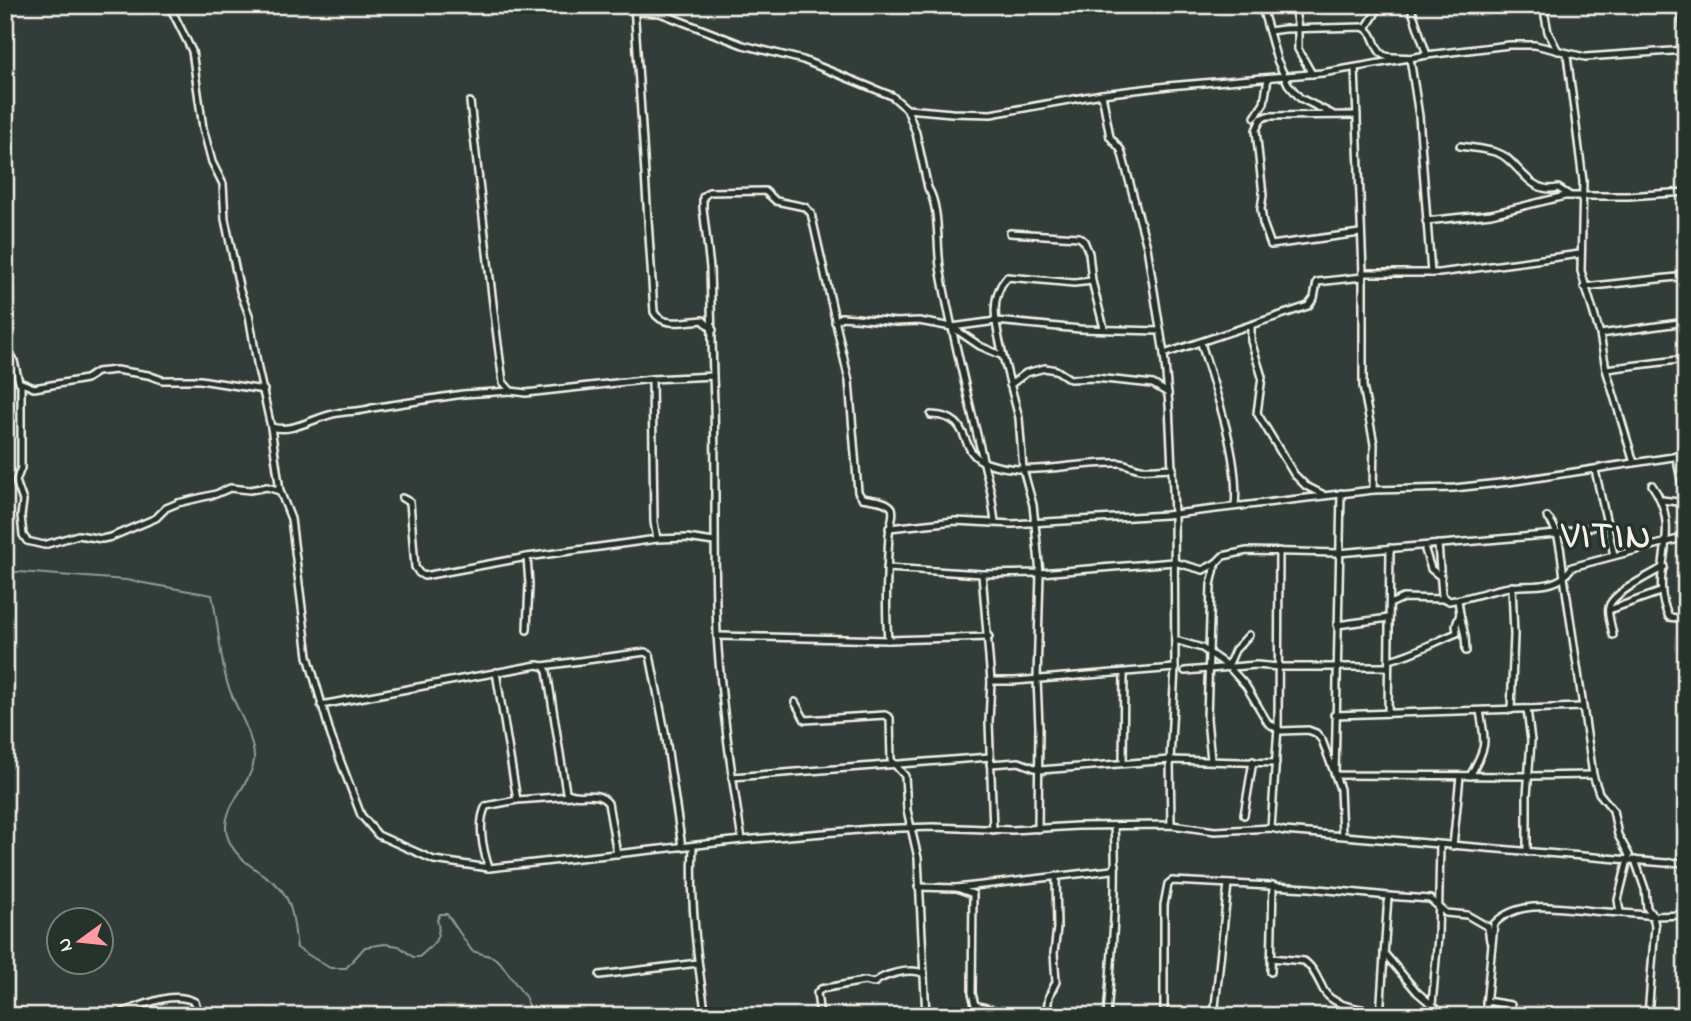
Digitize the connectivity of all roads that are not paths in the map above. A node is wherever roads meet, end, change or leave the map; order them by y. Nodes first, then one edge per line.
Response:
1 (169, 5) edge
2 (634, 5) edge
3 (1169, 5) edge
4 (1209, 5) edge
5 (1294, 5) edge
6 (1377, 5) edge
7 (1410, 5) edge
8 (1543, 5) edge
9 (1682, 5) edge
10 (1146, 9) dead end
11 (636, 12) junction
12 (1366, 28) junction
13 (1298, 29) junction
14 (1269, 31) junction
15 (1686, 32) edge
16 (1686, 50) edge
17 (1558, 51) junction
18 (1427, 55) junction
19 (1567, 55) junction
20 (1410, 58) junction
21 (1355, 68) junction
22 (1312, 74) junction
23 (1285, 76) junction
24 (1268, 78) junction
25 (1101, 94) junction
26 (470, 102) dead end
27 (907, 109) junction
28 (1332, 114) junction
29 (1357, 115) junction
30 (1255, 117) dead end
31 (1460, 146) dead end
32 (1686, 192) edge
33 (1582, 198) junction
34 (1426, 221) junction
35 (1010, 233) dead end
36 (1360, 233) junction
37 (1580, 254) junction
38 (1431, 273) junction
39 (1363, 275) junction
40 (1686, 276) edge
41 (1092, 281) junction
42 (1584, 287) junction
43 (996, 321) junction
44 (835, 322) junction
45 (1686, 322) edge
46 (1251, 326) junction
47 (952, 327) junction
48 (1104, 328) junction
49 (713, 330) junction
50 (1160, 331) junction
51 (1600, 334) junction
52 (1200, 343) junction
53 (5, 349) edge
54 (1164, 354) junction
55 (1003, 356) junction
56 (1686, 359) edge
57 (1606, 369) junction
58 (713, 376) junction
59 (652, 379) junction
60 (21, 385) junction
61 (1010, 385) junction
62 (264, 390) junction
63 (511, 391) junction
64 (1168, 393) junction
65 (930, 415) dead end
66 (271, 427) junction
67 (1686, 455) edge
68 (1676, 456) junction
69 (983, 462) junction
70 (1634, 463) junction
71 (1173, 468) junction
72 (1023, 470) junction
73 (1595, 470) junction
74 (1652, 485) dead end
75 (1373, 490) junction
76 (280, 491) junction
77 (1341, 494) junction
78 (1325, 495) junction
79 (402, 498) dead end
80 (1662, 500) junction
81 (1686, 503) edge
82 (1235, 506) junction
83 (1174, 513) junction
84 (1547, 517) dead end
85 (995, 522) junction
86 (1035, 523) junction
87 (1605, 524) junction
88 (889, 528) junction
89 (1557, 534) junction
90 (1686, 537) edge
91 (657, 539) junction
92 (714, 542) junction
93 (1666, 542) junction
94 (1438, 544) junction
95 (1390, 548) junction
96 (1425, 550) dead end
97 (1279, 551) junction
98 (1338, 553) junction
99 (1614, 555) junction
100 (527, 557) junction
101 (1174, 562) junction
102 (1216, 563) junction
103 (1664, 567) junction
104 (887, 568) junction
105 (1203, 570) junction
106 (1040, 572) junction
107 (982, 574) junction
108 (1213, 576) junction
109 (1441, 577) junction
110 (1564, 577) junction
111 (1512, 586) junction
112 (1660, 592) junction
113 (1444, 599) junction
114 (1458, 600) junction
115 (1392, 603) dead end
116 (1609, 610) junction
117 (1460, 614) junction
118 (1389, 618) junction
119 (1686, 619) edge
120 (1337, 625) junction
121 (527, 629) dead end
122 (1249, 635) dead end
123 (1613, 635) dead end
124 (717, 636) junction
125 (989, 638) junction
126 (1175, 639) junction
127 (888, 640) junction
128 (1466, 651) dead end
129 (1209, 653) junction
130 (1389, 663) junction
131 (543, 666) junction
132 (1228, 666) junction
133 (1279, 667) junction
134 (1175, 668) junction
135 (1336, 668) junction
136 (1208, 670) junction
137 (1185, 671) dead end
138 (496, 672) junction
139 (1124, 673) junction
140 (1037, 679) junction
141 (992, 681) junction
142 (795, 702) dead end
143 (321, 705) junction
144 (1582, 707) junction
145 (1527, 709) junction
146 (1511, 710) junction
147 (1480, 711) junction
148 (1388, 713) junction
149 (1335, 715) junction
150 (1278, 727) junction
151 (990, 760) junction
152 (1170, 760) junction
153 (1211, 761) junction
154 (1253, 761) junction
155 (1123, 763) junction
156 (1276, 763) junction
157 (896, 764) junction
158 (1040, 770) junction
159 (1335, 775) junction
160 (1593, 775) junction
161 (1460, 776) junction
162 (1470, 776) junction
163 (1529, 776) junction
164 (732, 777) junction
165 (572, 796) junction
166 (517, 800) junction
167 (1244, 815) dead end
168 (1171, 825) junction
169 (1114, 826) junction
170 (911, 828) junction
171 (1038, 828) junction
172 (1271, 828) junction
173 (993, 830) junction
174 (1342, 835) junction
175 (742, 840) junction
176 (1440, 845) junction
177 (693, 846) junction
178 (1453, 846) junction
179 (682, 847) junction
180 (1527, 852) junction
181 (617, 854) junction
182 (1632, 859) junction
183 (1686, 862) edge
184 (1116, 864) junction
185 (489, 868) junction
186 (1056, 876) junction
187 (1228, 884) junction
188 (1273, 885) junction
189 (918, 887) junction
190 (956, 888) junction
191 (1439, 890) junction
192 (1388, 897) junction
193 (1430, 899) junction
194 (1439, 905) junction
195 (1620, 912) junction
196 (1686, 915) edge
197 (1653, 916) junction
198 (1491, 948) junction
199 (1384, 953) junction
200 (1271, 958) junction
201 (698, 963) junction
202 (1393, 967) junction
203 (1383, 970) junction
204 (1271, 972) dead end
205 (924, 974) junction
206 (600, 975) dead end
207 (1486, 1001) junction
208 (1432, 1004) junction
209 (1511, 1005) dead end
210 (139, 1007) junction
211 (1380, 1013) edge
212 (461, 1015) edge
213 (113, 1016) edge
214 (141, 1016) edge
215 (200, 1016) edge
216 (449, 1016) edge
217 (706, 1016) edge
218 (820, 1016) edge
219 (926, 1016) edge
220 (1044, 1016) edge
221 (1107, 1016) edge
222 (1164, 1016) edge
223 (1214, 1016) edge
224 (1431, 1016) edge
225 (1446, 1016) edge
226 (1485, 1016) edge
227 (1648, 1016) edge

1 - 62 street
2 - 11 street
3 - 10 street
4 - 14 street
5 - 13 street
6 - 12 street
7 - 18 street
8 - 17 street
9 - 15 highway
11 - 27 street
11 - 49 street
12 - 13 street
12 - 20 street
13 - 14 street
13 - 22 street
14 - 23 street
16 - 19 street
17 - 18 street
17 - 19 street
18 - 20 street
19 - 33 street
20 - 21 street
20 - 34 street
21 - 22 street
21 - 29 street
22 - 23 street
23 - 24 street
23 - 28 street
24 - 25 street
24 - 30 street
25 - 27 street
25 - 50 street
26 - 63 street
27 - 47 street
28 - 29 street
28 - 36 street
29 - 36 street
31 - 33 street
32 - 33 street
33 - 34 street
33 - 37 street
34 - 38 street
35 - 41 street
36 - 39 street
37 - 38 street
37 - 42 street
38 - 39 street
39 - 46 street
39 - 75 street
40 - 42 street
41 - 43 street
41 - 48 street
42 - 51 street
43 - 47 street
43 - 48 street
43 - 55 street
44 - 47 street
44 - 49 street
44 - 88 street
45 - 51 street
46 - 52 street
46 - 78 street
47 - 55 street
47 - 69 street
48 - 50 street
49 - 58 street
50 - 54 street
51 - 57 street
52 - 54 street
52 - 82 street
53 - 60 street
54 - 64 street
55 - 61 street
56 - 57 street
57 - 70 street
58 - 59 street
58 - 92 street
59 - 63 street
59 - 91 street
60 - 62 street
60 - 76 street
61 - 64 street
61 - 72 street
62 - 66 street
63 - 66 street
64 - 71 street
65 - 69 street
66 - 76 street
67 - 68 street
68 - 70 street
68 - 81 street
69 - 72 street
69 - 85 street
70 - 73 street
71 - 72 street
71 - 83 street
72 - 86 street
73 - 75 street
73 - 87 street
74 - 80 street
75 - 77 street
76 - 143 street
77 - 78 street
77 - 98 street
78 - 82 street
79 - 100 street
80 - 81 street
80 - 93 street
82 - 83 street
83 - 86 street
83 - 101 street
84 - 89 street
85 - 86 street
85 - 88 street
86 - 106 street
87 - 89 street
87 - 99 street
88 - 104 street
89 - 94 street
89 - 110 street
90 - 93 street
91 - 92 street
91 - 100 street
92 - 124 street
93 - 99 street
93 - 103 street
94 - 95 street
94 - 109 street
95 - 98 street
95 - 118 street
96 - 109 street
97 - 98 street
97 - 102 street
97 - 133 street
98 - 120 street
99 - 110 street
100 - 121 street
101 - 105 street
101 - 106 street
101 - 126 street
102 - 105 street
102 - 108 street
103 - 112 street
103 - 116 street
104 - 107 street
104 - 127 street
105 - 108 street
106 - 107 street
106 - 140 street
107 - 125 street
108 - 129 street
109 - 113 street
110 - 111 street
110 - 144 street
111 - 114 street
111 - 146 street
112 - 116 street
112 - 119 street
113 - 114 street
113 - 115 street
114 - 117 street
116 - 123 street
117 - 128 street
117 - 130 street
118 - 120 street
118 - 130 street
120 - 135 street
122 - 132 street
124 - 127 street
124 - 164 street
125 - 127 street
125 - 141 street
126 - 129 street
126 - 134 street
129 - 132 street
129 - 136 street
130 - 135 street
130 - 148 street
131 - 138 street
131 - 165 street
131 - 179 street
132 - 133 street
132 - 136 street
132 - 150 street
133 - 135 street
133 - 150 street
134 - 139 street
134 - 152 street
135 - 149 street
136 - 137 street
136 - 153 street
138 - 143 street
138 - 166 street
139 - 140 street
139 - 155 street
140 - 141 street
140 - 158 street
141 - 151 street
142 - 157 street
143 - 185 street
144 - 145 street
144 - 160 street
145 - 146 street
145 - 163 street
146 - 147 street
147 - 148 street
147 - 162 street
148 - 149 street
149 - 159 street
150 - 156 street
150 - 159 street
151 - 157 street
151 - 158 street
151 - 173 street
152 - 153 street
152 - 155 street
152 - 168 street
153 - 154 street
154 - 156 street
154 - 167 street
155 - 158 street
156 - 172 street
157 - 164 street
157 - 170 street
158 - 171 street
159 - 161 street
159 - 174 street
160 - 163 street
160 - 182 street
161 - 162 street
161 - 178 street
162 - 163 street
163 - 180 street
164 - 175 street
165 - 166 street
165 - 181 street
166 - 185 street
168 - 169 street
168 - 172 street
169 - 171 street
169 - 184 street
170 - 173 street
170 - 175 street
170 - 189 street
171 - 173 street
172 - 174 street
174 - 176 street
175 - 177 street
176 - 178 street
176 - 191 street
177 - 179 street
177 - 201 street
178 - 180 street
179 - 181 street
180 - 182 street
181 - 185 street
182 - 183 street
182 - 195 street
182 - 197 street
184 - 186 street
184 - 221 street
186 - 190 street
186 - 220 street
187 - 188 street
187 - 222 street
187 - 223 street
188 - 192 street
188 - 200 street
189 - 190 street
189 - 205 street
190 - 220 street
191 - 193 street
191 - 194 street
192 - 193 street
192 - 199 street
193 - 194 street
194 - 198 street
194 - 208 street
195 - 197 street
195 - 198 street
196 - 197 street
197 - 227 street
198 - 207 street
199 - 202 street
199 - 203 street
200 - 204 street
200 - 211 street
201 - 206 street
201 - 217 street
202 - 203 street
202 - 208 street
203 - 211 street
205 - 218 street
205 - 219 street
207 - 209 street
207 - 226 street
208 - 224 street
208 - 225 street
210 - 213 street
210 - 214 street
210 - 215 street
212 - 216 street

